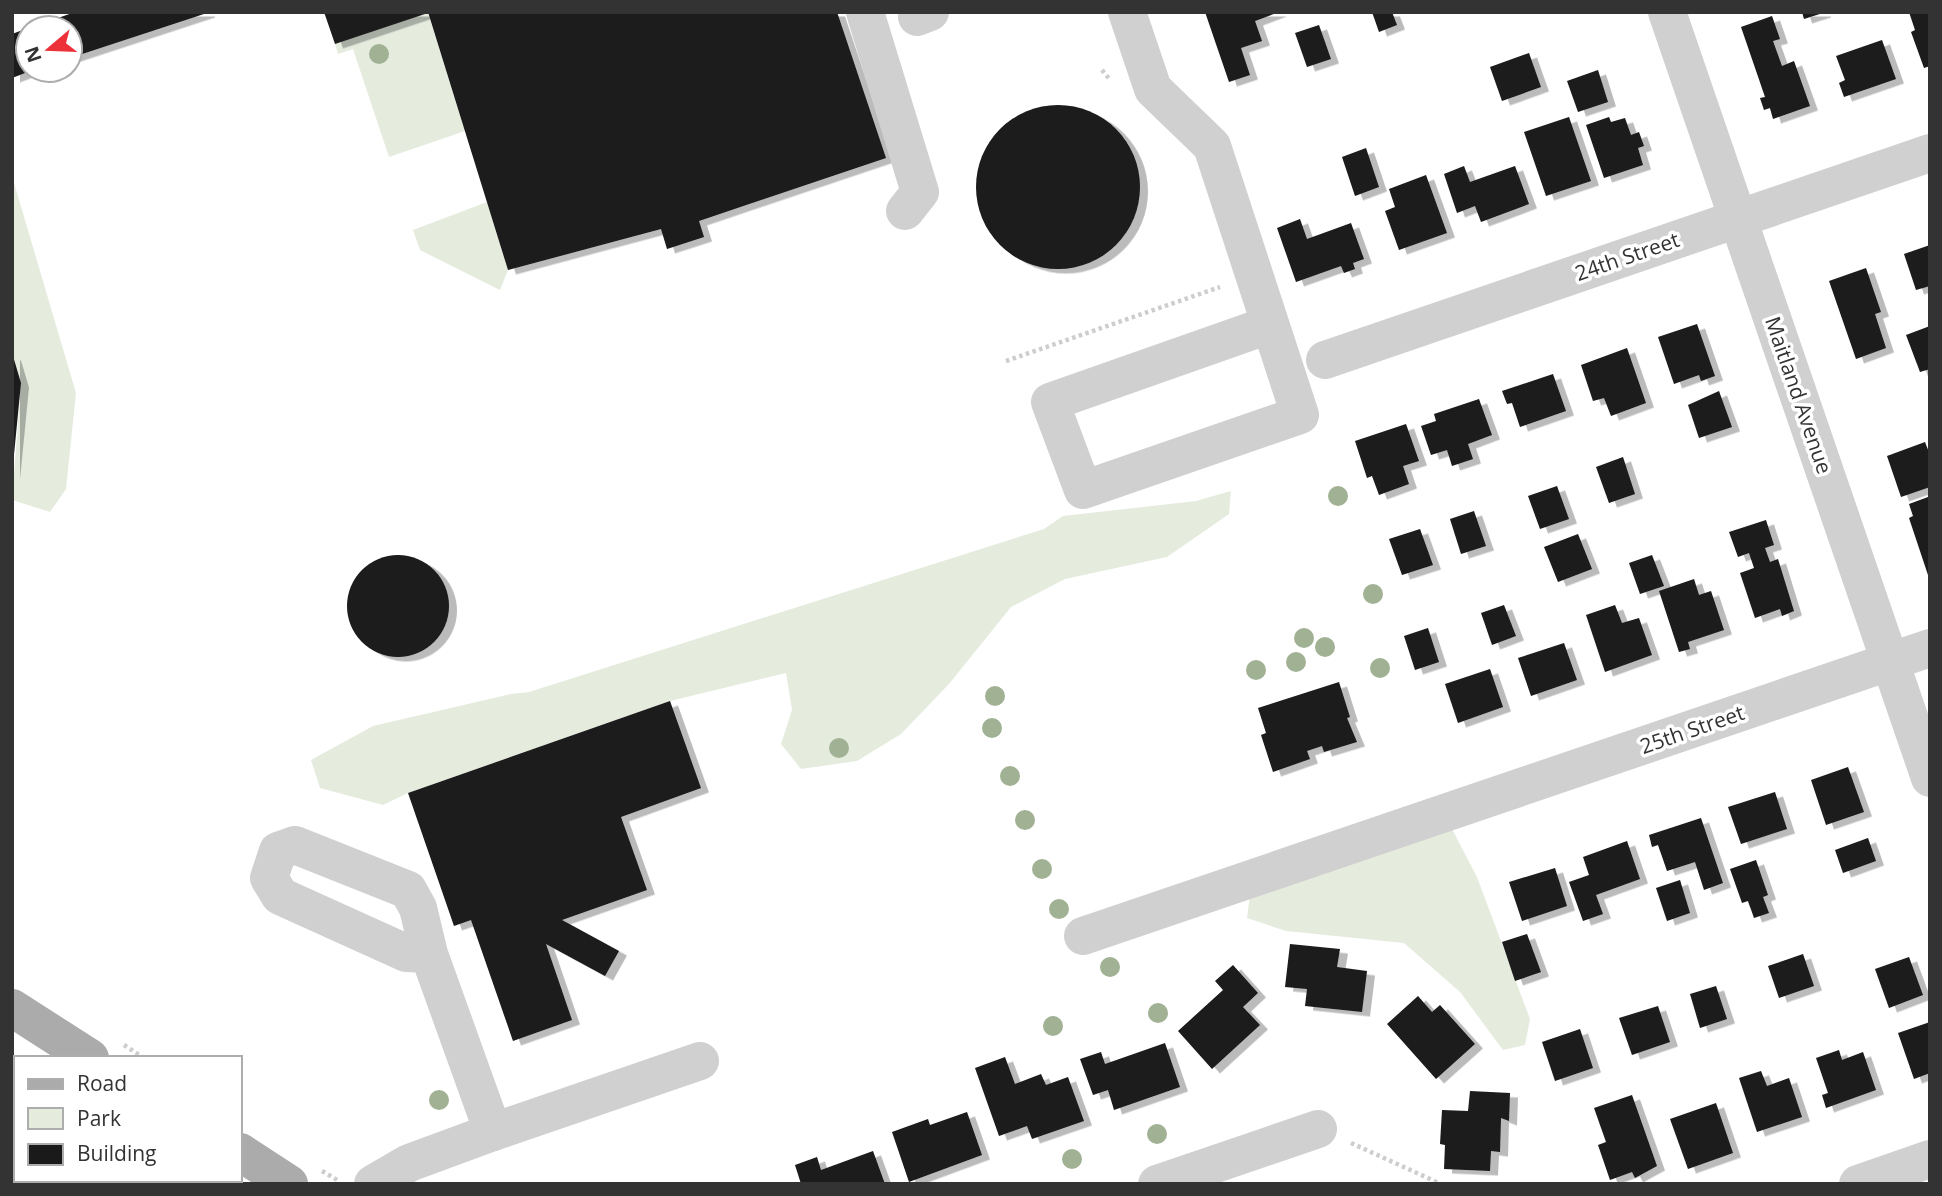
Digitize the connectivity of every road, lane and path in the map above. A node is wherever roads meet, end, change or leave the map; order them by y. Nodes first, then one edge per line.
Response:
1 (865, 12) edge
2 (1127, 12) edge
3 (1667, 12) edge
4 (1102, 70) dead end
5 (1118, 88) dead end
6 (1930, 153) edge
7 (905, 211) dead end
8 (1738, 218) junction
9 (1230, 284) dead end
10 (1269, 325) junction
11 (1325, 360) dead end
12 (1006, 361) dead end
13 (1930, 648) edge
14 (1891, 662) junction
15 (1930, 778) edge
16 (1083, 936) dead end
17 (429, 954) dead end
18 (12, 1008) edge
19 (87, 1056) edge
20 (700, 1061) dead end
21 (1318, 1129) joint
22 (493, 1132) junction
23 (242, 1153) edge
24 (1930, 1159) edge
25 (289, 1184) edge
26 (373, 1184) edge
27 (1157, 1184) edge
28 (1441, 1184) edge
29 (1858, 1184) edge

1 - 7 street
2 - 10 street
3 - 8 street, Maitland Avenue
4 - 5 path
6 - 8 street, 24th Street
8 - 11 street, 24th Street
8 - 14 street, Maitland Avenue
9 - 12 path
10 - 10 street
13 - 14 street, 25th Street
14 - 15 street, Maitland Avenue
14 - 16 street, 25th Street
17 - 22 street
18 - 19 main road
20 - 22 street
21 - 27 street
21 - 28 path
22 - 26 street
23 - 25 main road
24 - 29 street

